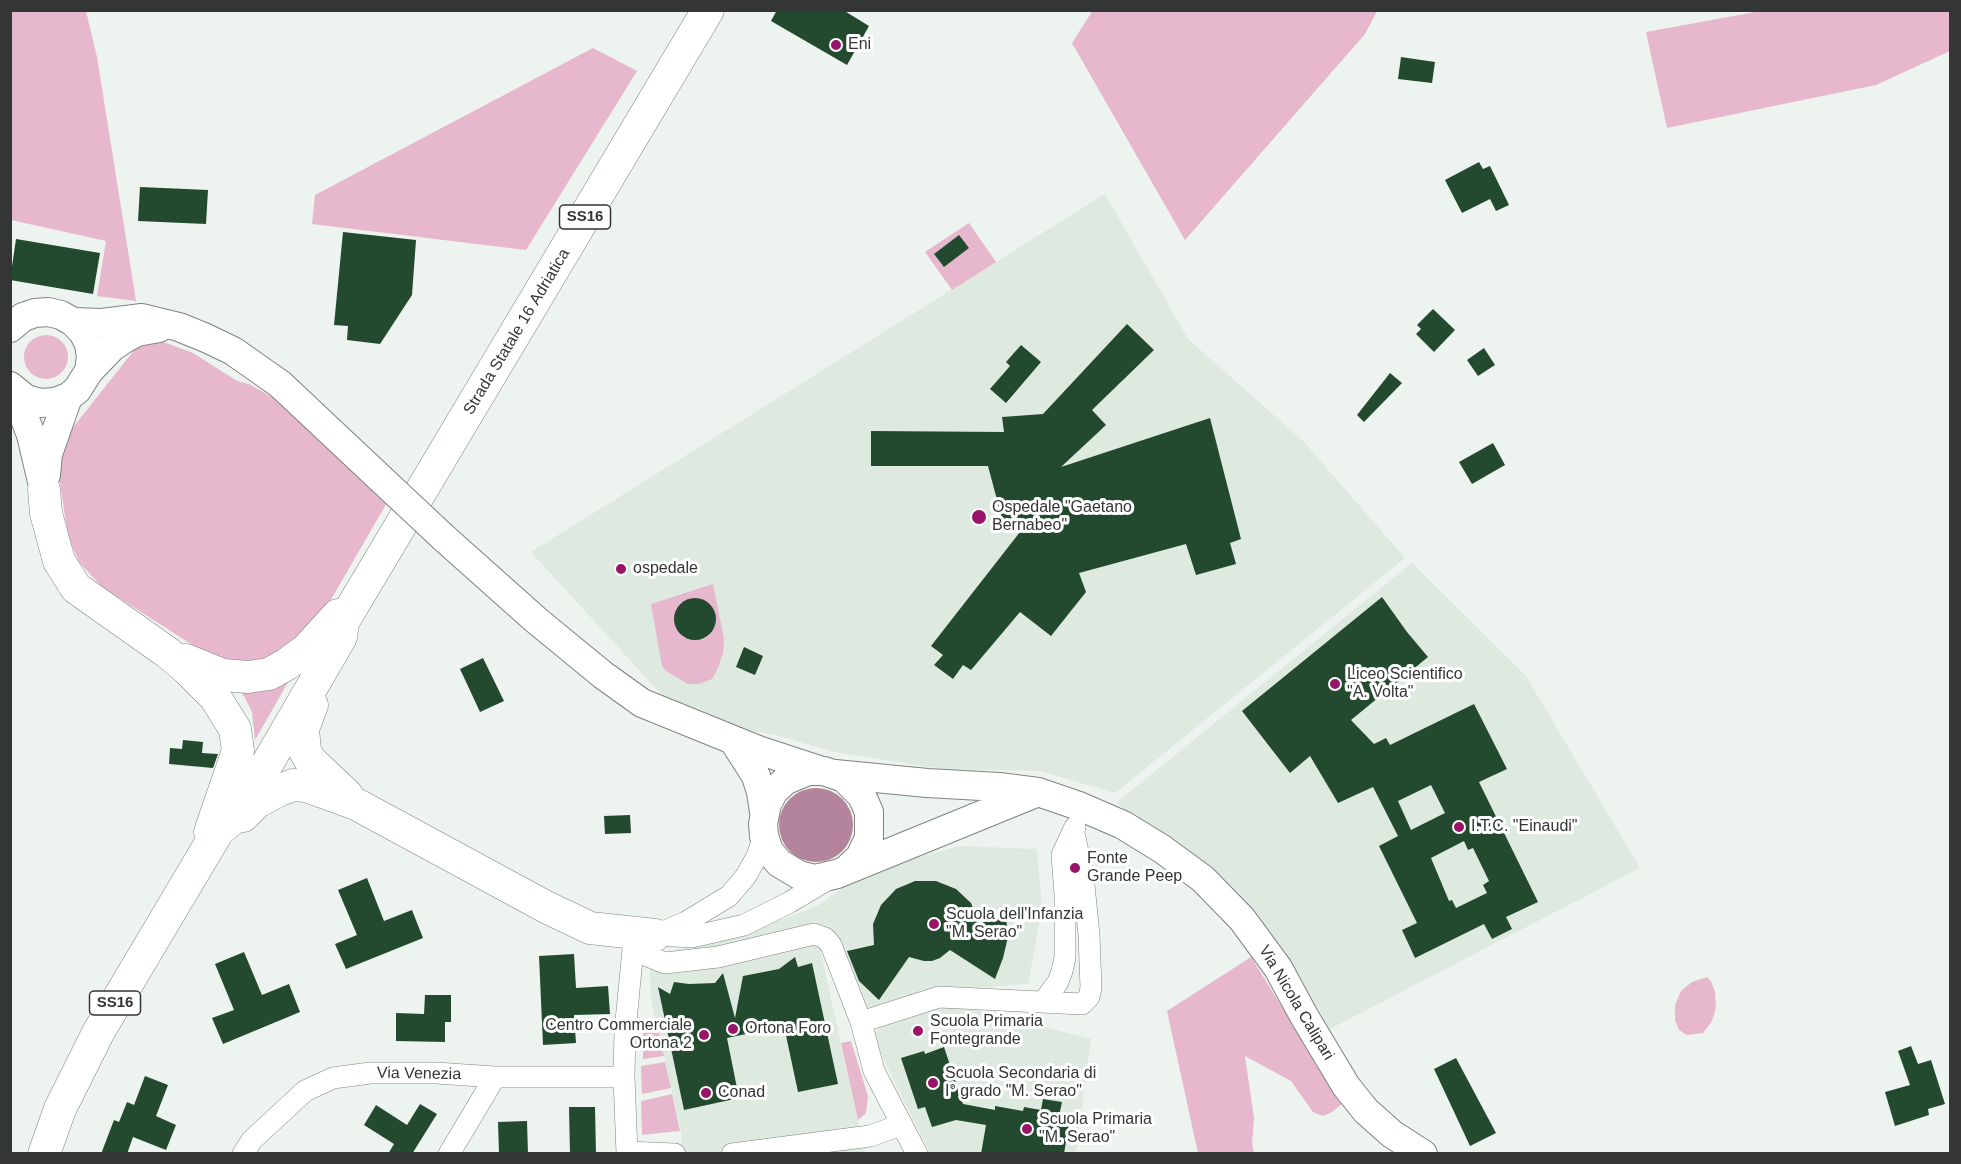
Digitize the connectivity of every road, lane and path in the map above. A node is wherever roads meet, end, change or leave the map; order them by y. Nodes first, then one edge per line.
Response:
1 (708, 10) edge
2 (23, 309) edge
3 (73, 321) junction
4 (179, 327) junction
5 (10, 328) edge
6 (89, 371) junction
7 (12, 388) edge
8 (68, 397) junction
9 (44, 490) junction
10 (367, 584) junction
11 (168, 653) junction
12 (733, 740) junction
13 (829, 773) junction
14 (1038, 792) junction
15 (356, 804) junction
16 (1076, 820) junction
17 (764, 824) junction
18 (200, 860) junction
19 (842, 872) junction
20 (641, 940) junction
21 (1044, 1001) junction
22 (861, 1022) junction
23 (495, 1077) junction
24 (624, 1077) junction
25 (901, 1125) junction
26 (627, 1153) edge
27 (44, 1154) edge
28 (243, 1154) edge
29 (449, 1154) edge
30 (675, 1154) edge
31 (732, 1154) edge
32 (917, 1154) edge
33 (1423, 1154) edge

1 - 10 main road, Strada Statale 16 Adriatica / SS16
2 - 3 street
2 - 5 street
3 - 4 street
3 - 6 street
4 - 6 street
4 - 12 street, bridge
6 - 8 street
7 - 8 street
7 - 9 street
8 - 9 street
9 - 11 main road
10 - 11 main road
10 - 15 main road
10 - 18 main road, Strada Statale 16 Adriatica / SS16
11 - 18 main road
12 - 13 street
12 - 17 street
13 - 14 street, Via Nicola Calipari
13 - 17 street
13 - 19 street
14 - 16 street, Via Nicola Calipari
14 - 19 street
15 - 18 main road
15 - 20 main road
16 - 21 street
16 - 21 street
16 - 33 street, Via Nicola Calipari
17 - 19 street
17 - 20 street
18 - 27 main road, Strada Statale 16 Adriatica / SS16
19 - 20 street
20 - 22 street
20 - 24 street
21 - 22 street
22 - 25 street
23 - 24 street, Via Venezia
23 - 28 street, Via Venezia
23 - 29 street
24 - 26 street
25 - 31 street
25 - 32 street
26 - 30 street

